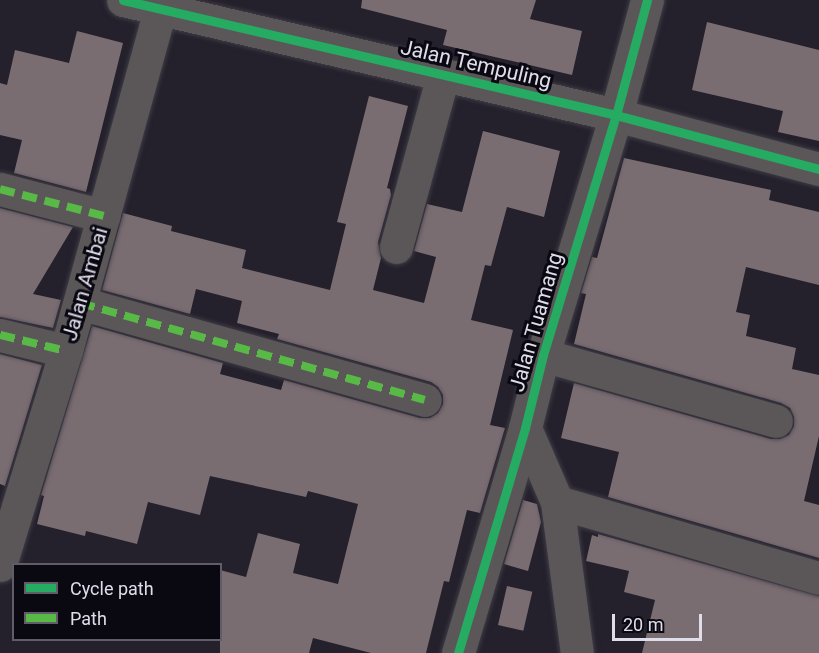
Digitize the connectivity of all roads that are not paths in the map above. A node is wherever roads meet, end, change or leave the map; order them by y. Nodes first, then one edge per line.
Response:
1 (123, 0) edge
2 (646, 0) edge
3 (161, 4) edge
4 (443, 75) junction
5 (616, 115) junction
6 (819, 169) edge
7 (0, 189) edge
8 (104, 216) junction
9 (396, 247) dead end
10 (80, 303) junction
11 (0, 335) edge
12 (66, 351) junction
13 (543, 355) junction
14 (425, 400) dead end
15 (776, 421) dead end
16 (525, 428) junction
17 (557, 502) junction
18 (0, 565) edge
19 (819, 578) edge
20 (458, 653) edge
21 (577, 653) edge

1 - 3 street, Jalan Tempuling
2 - 5 street, Jalan Tuamang
3 - 4 street, Jalan Tempuling
3 - 8 street, Jalan Ambai
4 - 5 street, Jalan Tempuling
4 - 9 street
5 - 6 street, Jalan Tempuling
5 - 13 street, Jalan Tuamang
7 - 8 street
8 - 10 street, Jalan Ambai
10 - 12 street, Jalan Ambai
10 - 14 street
11 - 12 street
12 - 18 street, Jalan Ambai
13 - 15 street
13 - 16 street, Jalan Tuamang
16 - 17 street
16 - 20 street, Jalan Tuamang
17 - 19 street
17 - 21 street

